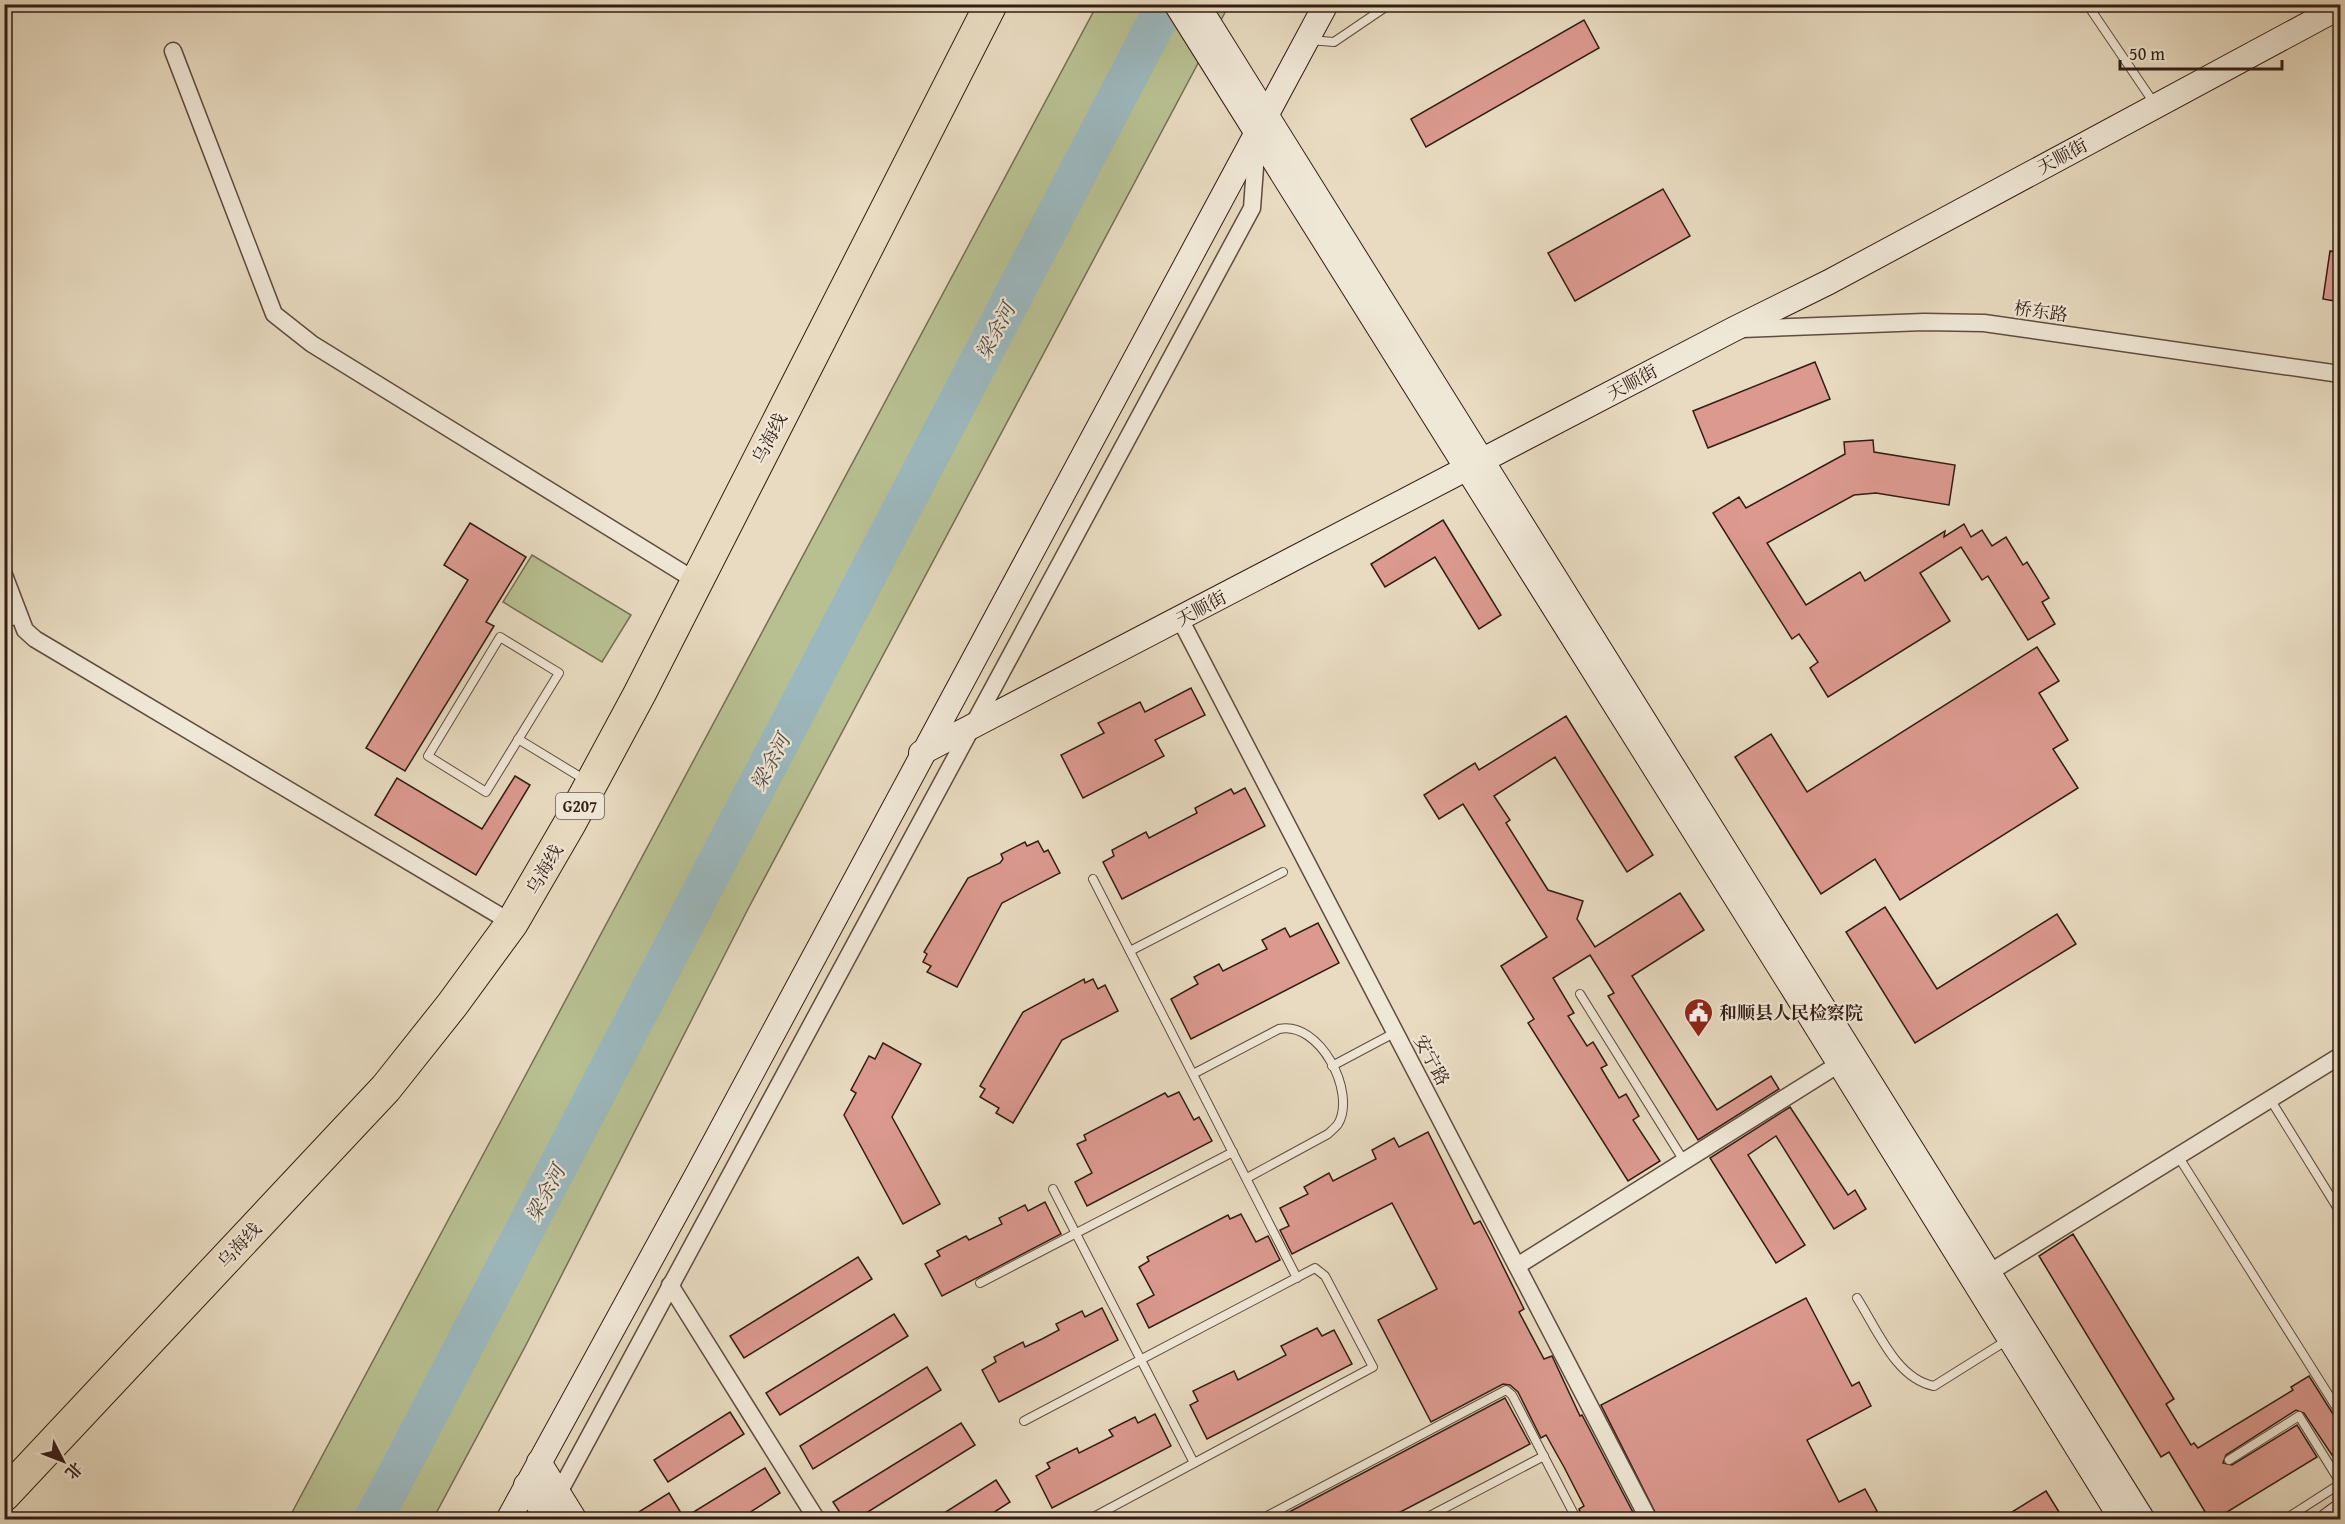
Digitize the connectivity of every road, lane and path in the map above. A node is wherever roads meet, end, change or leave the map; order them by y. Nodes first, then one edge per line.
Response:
1 (991, 4) edge
2 (1176, 4) edge
3 (1197, 4) edge
4 (1326, 4) edge
5 (1390, 4) edge
6 (2087, 4) edge
7 (2340, 7) edge
8 (1307, 39) junction
9 (173, 51) dead end
10 (1226, 67) junction
11 (2156, 106) junction
12 (1262, 124) junction
13 (1734, 329) junction
14 (2340, 374) edge
15 (1475, 465) junction
16 (4, 575) edge
17 (696, 581) junction
18 (1180, 619) junction
19 (12, 621) edge
20 (970, 728) junction
21 (518, 739) junction
22 (921, 753) junction
23 (592, 783) junction
24 (1283, 872) dead end
25 (1094, 879) dead end
26 (512, 923) junction
27 (1130, 951) junction
28 (1580, 994) dead end
29 (1396, 1032) junction
30 (2340, 1056) edge
31 (1839, 1064) junction
32 (1332, 1066) junction
33 (1193, 1074) junction
34 (2270, 1099) junction
35 (1233, 1152) junction
36 (2178, 1156) junction
37 (1684, 1161) junction
38 (1247, 1178) junction
39 (1053, 1189) dead end
40 (2340, 1212) edge
41 (1076, 1233) junction
42 (1517, 1266) junction
43 (1990, 1272) junction
44 (1297, 1278) junction
45 (980, 1283) dead end
46 (670, 1286) junction
47 (1857, 1298) dead end
48 (2009, 1338) junction
49 (1141, 1360) junction
50 (2340, 1413) edge
51 (1024, 1421) dead end
52 (1544, 1455) junction
53 (2229, 1460) dead end
54 (539, 1462) junction
55 (1194, 1463) junction
56 (2340, 1483) edge
57 (526, 1485) junction
58 (559, 1493) junction
59 (4, 1495) edge
60 (2340, 1512) edge
61 (1269, 1515) dead end
62 (546, 1518) edge
63 (508, 1520) edge
64 (575, 1520) edge
65 (817, 1520) edge
66 (1088, 1520) edge
67 (1422, 1520) edge
68 (1577, 1520) edge
69 (1649, 1520) edge
70 (2122, 1520) edge
71 (2143, 1520) edge
72 (2284, 1520) edge
73 (2329, 1520) edge

1 - 17 highway, 乌海线 / G207
2 - 10 main road
3 - 10 main road
4 - 8 main road
5 - 8 lane
6 - 11 lane
7 - 11 main road, 天顺街
8 - 12 main road
9 - 17 street
10 - 12 main road
11 - 13 main road, 天顺街
12 - 15 main road
12 - 20 street
12 - 22 main road
13 - 14 street, 桥东路
13 - 15 main road, 天顺街
15 - 18 main road, 天顺街
15 - 31 main road
15 - 43 main road
16 - 19 street
17 - 23 highway, 乌海线 / G207
18 - 20 main road, 天顺街
18 - 29 street, 安宁路
19 - 26 street
20 - 22 main road, 天顺街
20 - 46 street
21 - 21 lane
21 - 23 lane
22 - 54 main road
23 - 26 highway, 乌海线 / G207
24 - 27 lane
25 - 27 lane
26 - 59 highway, 乌海线 / G207
27 - 33 lane
28 - 37 lane
29 - 32 lane
29 - 42 street, 安宁路
30 - 34 street
31 - 37 street
31 - 48 main road
32 - 33 lane
32 - 38 lane
33 - 35 lane
34 - 36 street
34 - 40 lane
35 - 38 lane
35 - 41 lane
36 - 43 street
36 - 50 lane
37 - 42 street
38 - 44 lane
39 - 41 lane
41 - 45 lane
41 - 49 lane
42 - 69 street, 安宁路
43 - 71 main road
44 - 49 lane
44 - 55 lane
46 - 58 street
46 - 65 street
47 - 48 lane
48 - 70 main road
49 - 51 lane
49 - 55 lane
52 - 61 lane
52 - 67 lane
52 - 68 lane
53 - 56 lane
54 - 57 main road
54 - 58 main road
55 - 66 lane
56 - 72 lane
57 - 62 main road
57 - 63 main road
58 - 62 street
58 - 64 main road
60 - 73 main road

